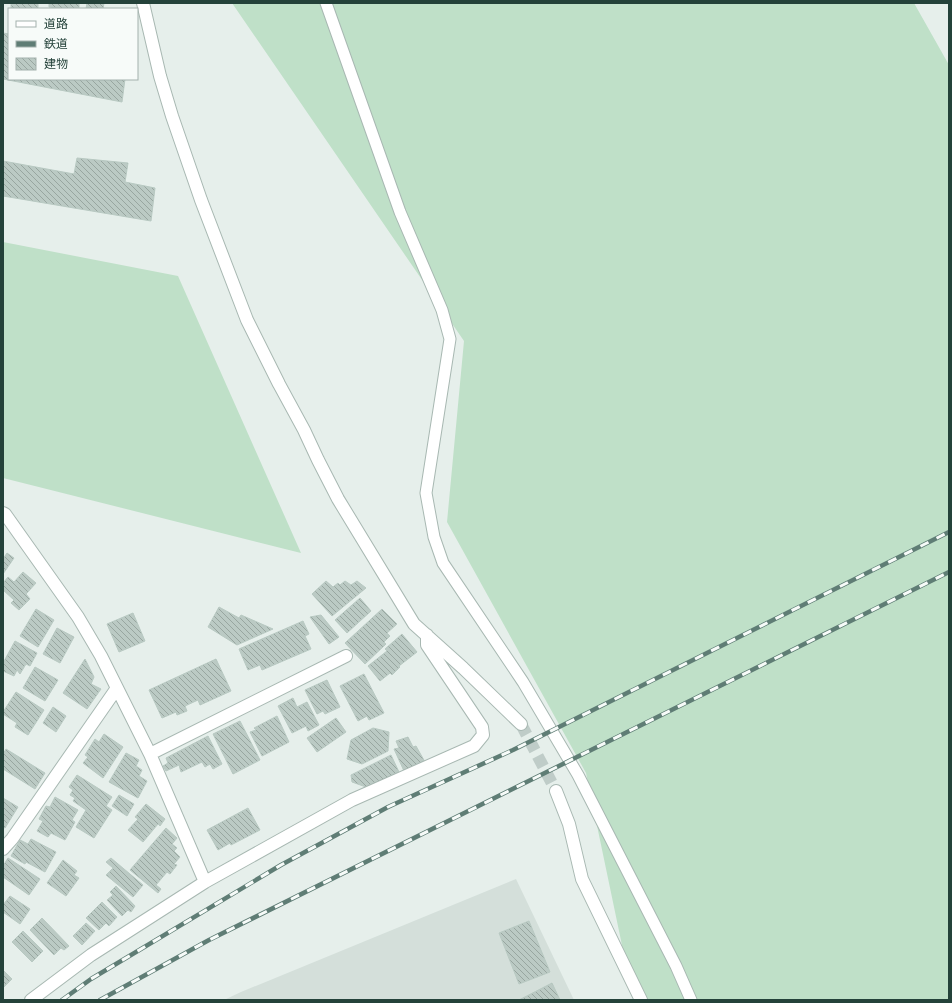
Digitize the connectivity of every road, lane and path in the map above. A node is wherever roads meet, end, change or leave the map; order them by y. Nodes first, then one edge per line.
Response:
1 (142, 3) edge
2 (326, 3) edge
3 (3, 513) edge
4 (427, 635) junction
5 (346, 656) dead end
6 (117, 688) junction
7 (521, 724) tunnel mouth
8 (150, 754) junction
9 (556, 792) tunnel mouth
10 (3, 849) edge
11 (205, 882) junction
12 (32, 1000) edge
13 (641, 1000) edge
14 (691, 1000) edge

1 - 4 street
2 - 14 lane
3 - 6 street
4 - 7 street
4 - 11 street
5 - 8 street
6 - 8 street
6 - 10 street
8 - 11 street
9 - 13 street
11 - 12 street

